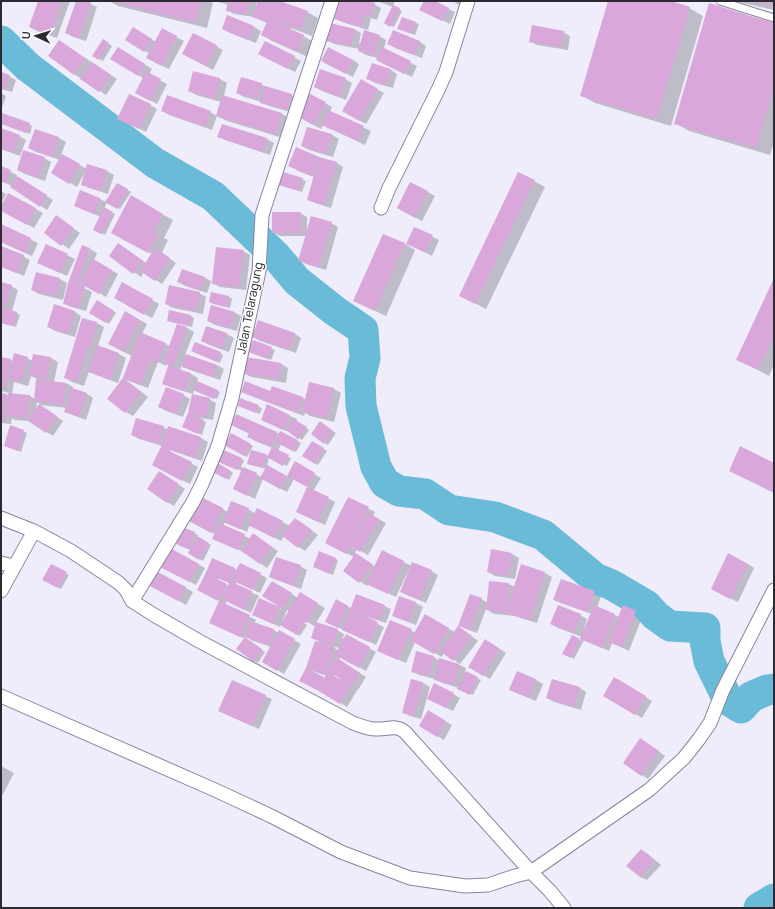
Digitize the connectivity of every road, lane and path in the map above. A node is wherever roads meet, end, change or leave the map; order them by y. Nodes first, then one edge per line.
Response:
1 (332, 1) edge
2 (468, 1) edge
3 (720, 1) edge
4 (774, 18) edge
5 (381, 208) dead end
6 (1, 518) edge
7 (34, 531) junction
8 (1, 563) edge
9 (14, 566) junction
10 (774, 590) edge
11 (1, 591) edge
12 (132, 601) junction
13 (1, 696) edge
14 (531, 872) junction
15 (564, 908) edge

1 - 12 street, Jalan Telaragung
2 - 5 street
3 - 4 lane
6 - 7 street
7 - 9 street
7 - 12 street
8 - 9 street
9 - 11 street
10 - 14 street
12 - 14 street
13 - 14 street
14 - 15 street

